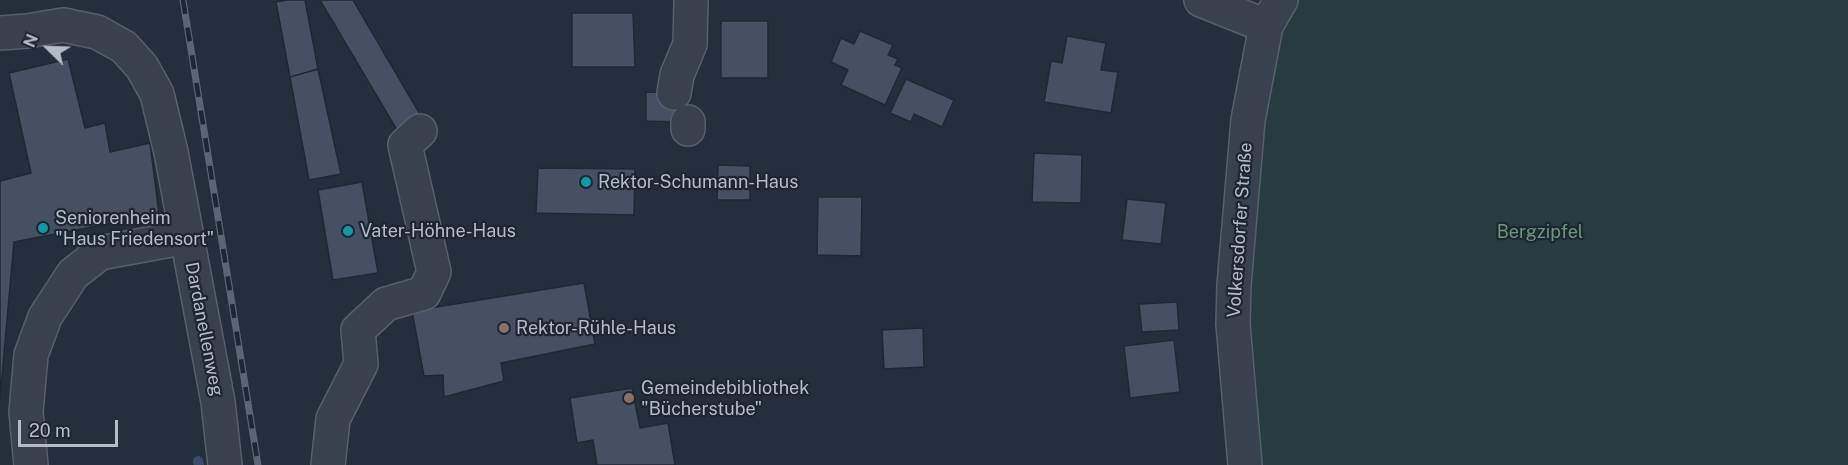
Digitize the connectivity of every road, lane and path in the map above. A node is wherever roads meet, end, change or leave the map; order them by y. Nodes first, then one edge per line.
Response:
1 (691, 0) edge
2 (1201, 0) edge
3 (1273, 13) edge
4 (0, 33) edge
5 (674, 93) dead end
6 (420, 131) dead end
7 (187, 237) junction
8 (31, 465) edge
9 (225, 465) edge
10 (328, 465) edge
11 (1245, 465) edge

1 - 5 street
2 - 3 street
3 - 11 street, Volkersdorfer Straße
4 - 7 street, Dardanellenweg
6 - 10 street
7 - 8 street
7 - 9 street, Dardanellenweg

